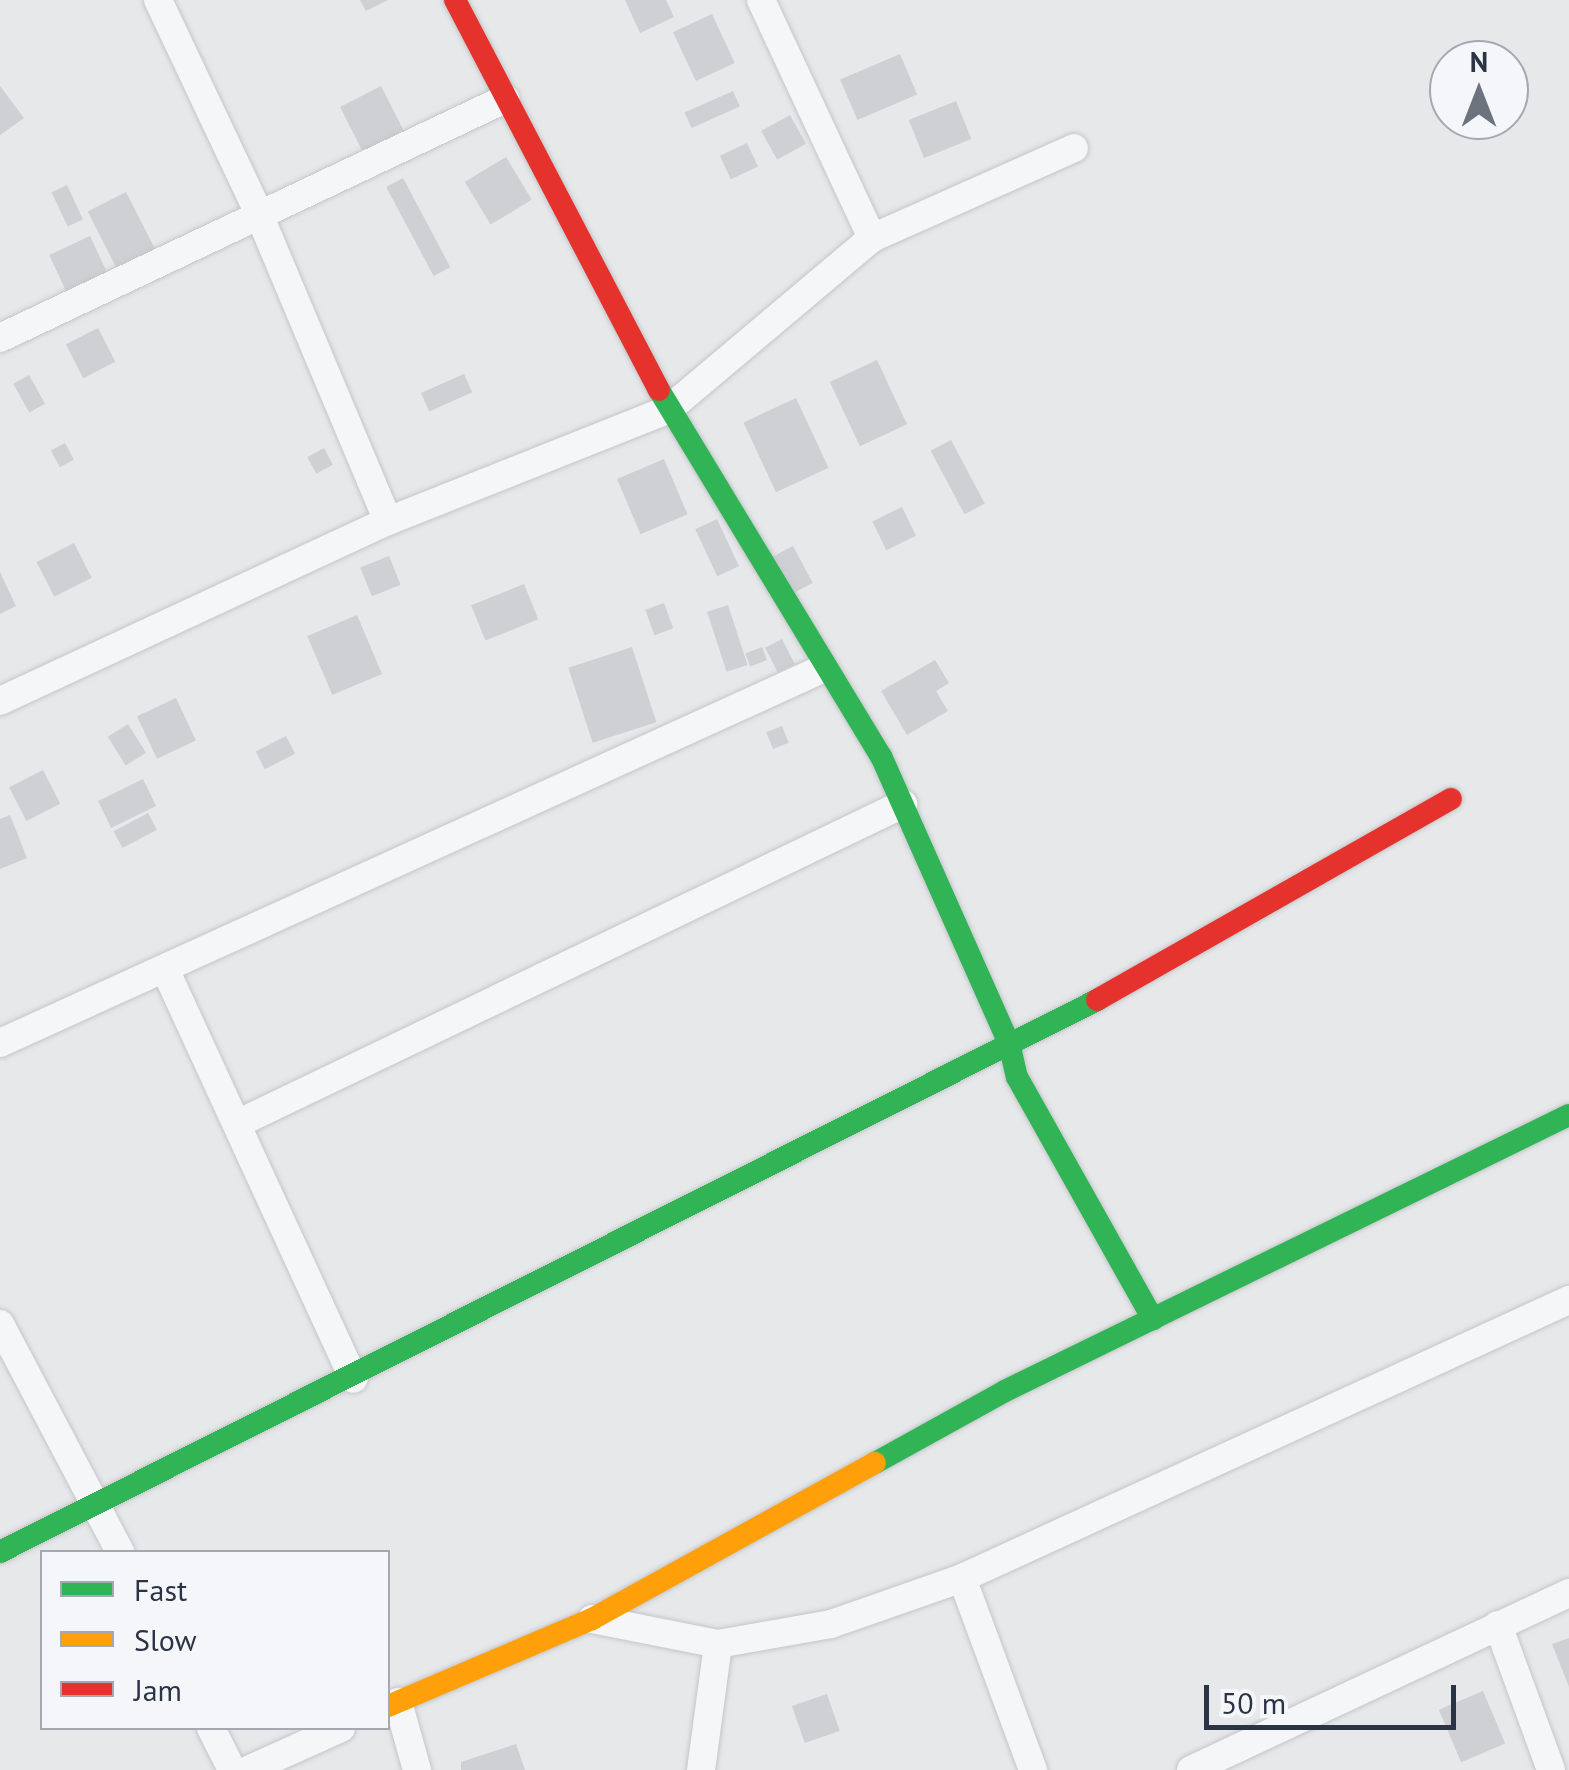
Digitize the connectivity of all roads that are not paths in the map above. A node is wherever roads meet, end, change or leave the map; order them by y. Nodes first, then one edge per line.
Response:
1 (158, 0) edge
2 (454, 0) edge
3 (760, 0) edge
4 (505, 99) junction
5 (1074, 148) dead end
6 (258, 212) junction
7 (872, 238) junction
8 (0, 338) edge
9 (668, 409) junction
10 (388, 520) junction
11 (822, 668) junction
12 (0, 701) edge
13 (1452, 799) dead end
14 (903, 804) junction
15 (165, 968) junction
16 (0, 1043) edge
17 (1008, 1043) junction
18 (1568, 1119) edge
19 (239, 1124) junction
20 (1569, 1300) edge
21 (1152, 1318) junction
22 (0, 1324) edge
23 (354, 1379) junction
24 (95, 1504) junction
25 (119, 1550) edge
26 (0, 1552) edge
27 (962, 1578) junction
28 (1569, 1593) edge
29 (592, 1618) junction
30 (1498, 1625) junction
31 (718, 1644) junction
32 (393, 1704) edge
33 (211, 1730) edge
34 (337, 1730) edge
35 (1208, 1765) edge
36 (232, 1770) edge
37 (248, 1770) edge
38 (418, 1770) edge
39 (702, 1770) edge
40 (1033, 1770) edge
41 (1552, 1770) edge

1 - 6 street
2 - 4 street
3 - 7 street
4 - 6 street
4 - 9 street
5 - 7 street
6 - 8 street
6 - 10 street
7 - 9 street
9 - 10 street
9 - 11 street
10 - 12 street
11 - 14 street
11 - 15 street
13 - 17 street
14 - 17 street
14 - 19 street
15 - 16 street
15 - 19 street
17 - 21 street
17 - 23 street
18 - 21 street
19 - 23 street
20 - 27 street
21 - 29 street
22 - 24 street
23 - 24 street
24 - 25 street
24 - 26 street
27 - 31 street
27 - 40 street
28 - 30 street
29 - 31 street
29 - 32 street
30 - 35 street
30 - 41 street
31 - 39 street
32 - 38 street
33 - 36 street
34 - 37 street

